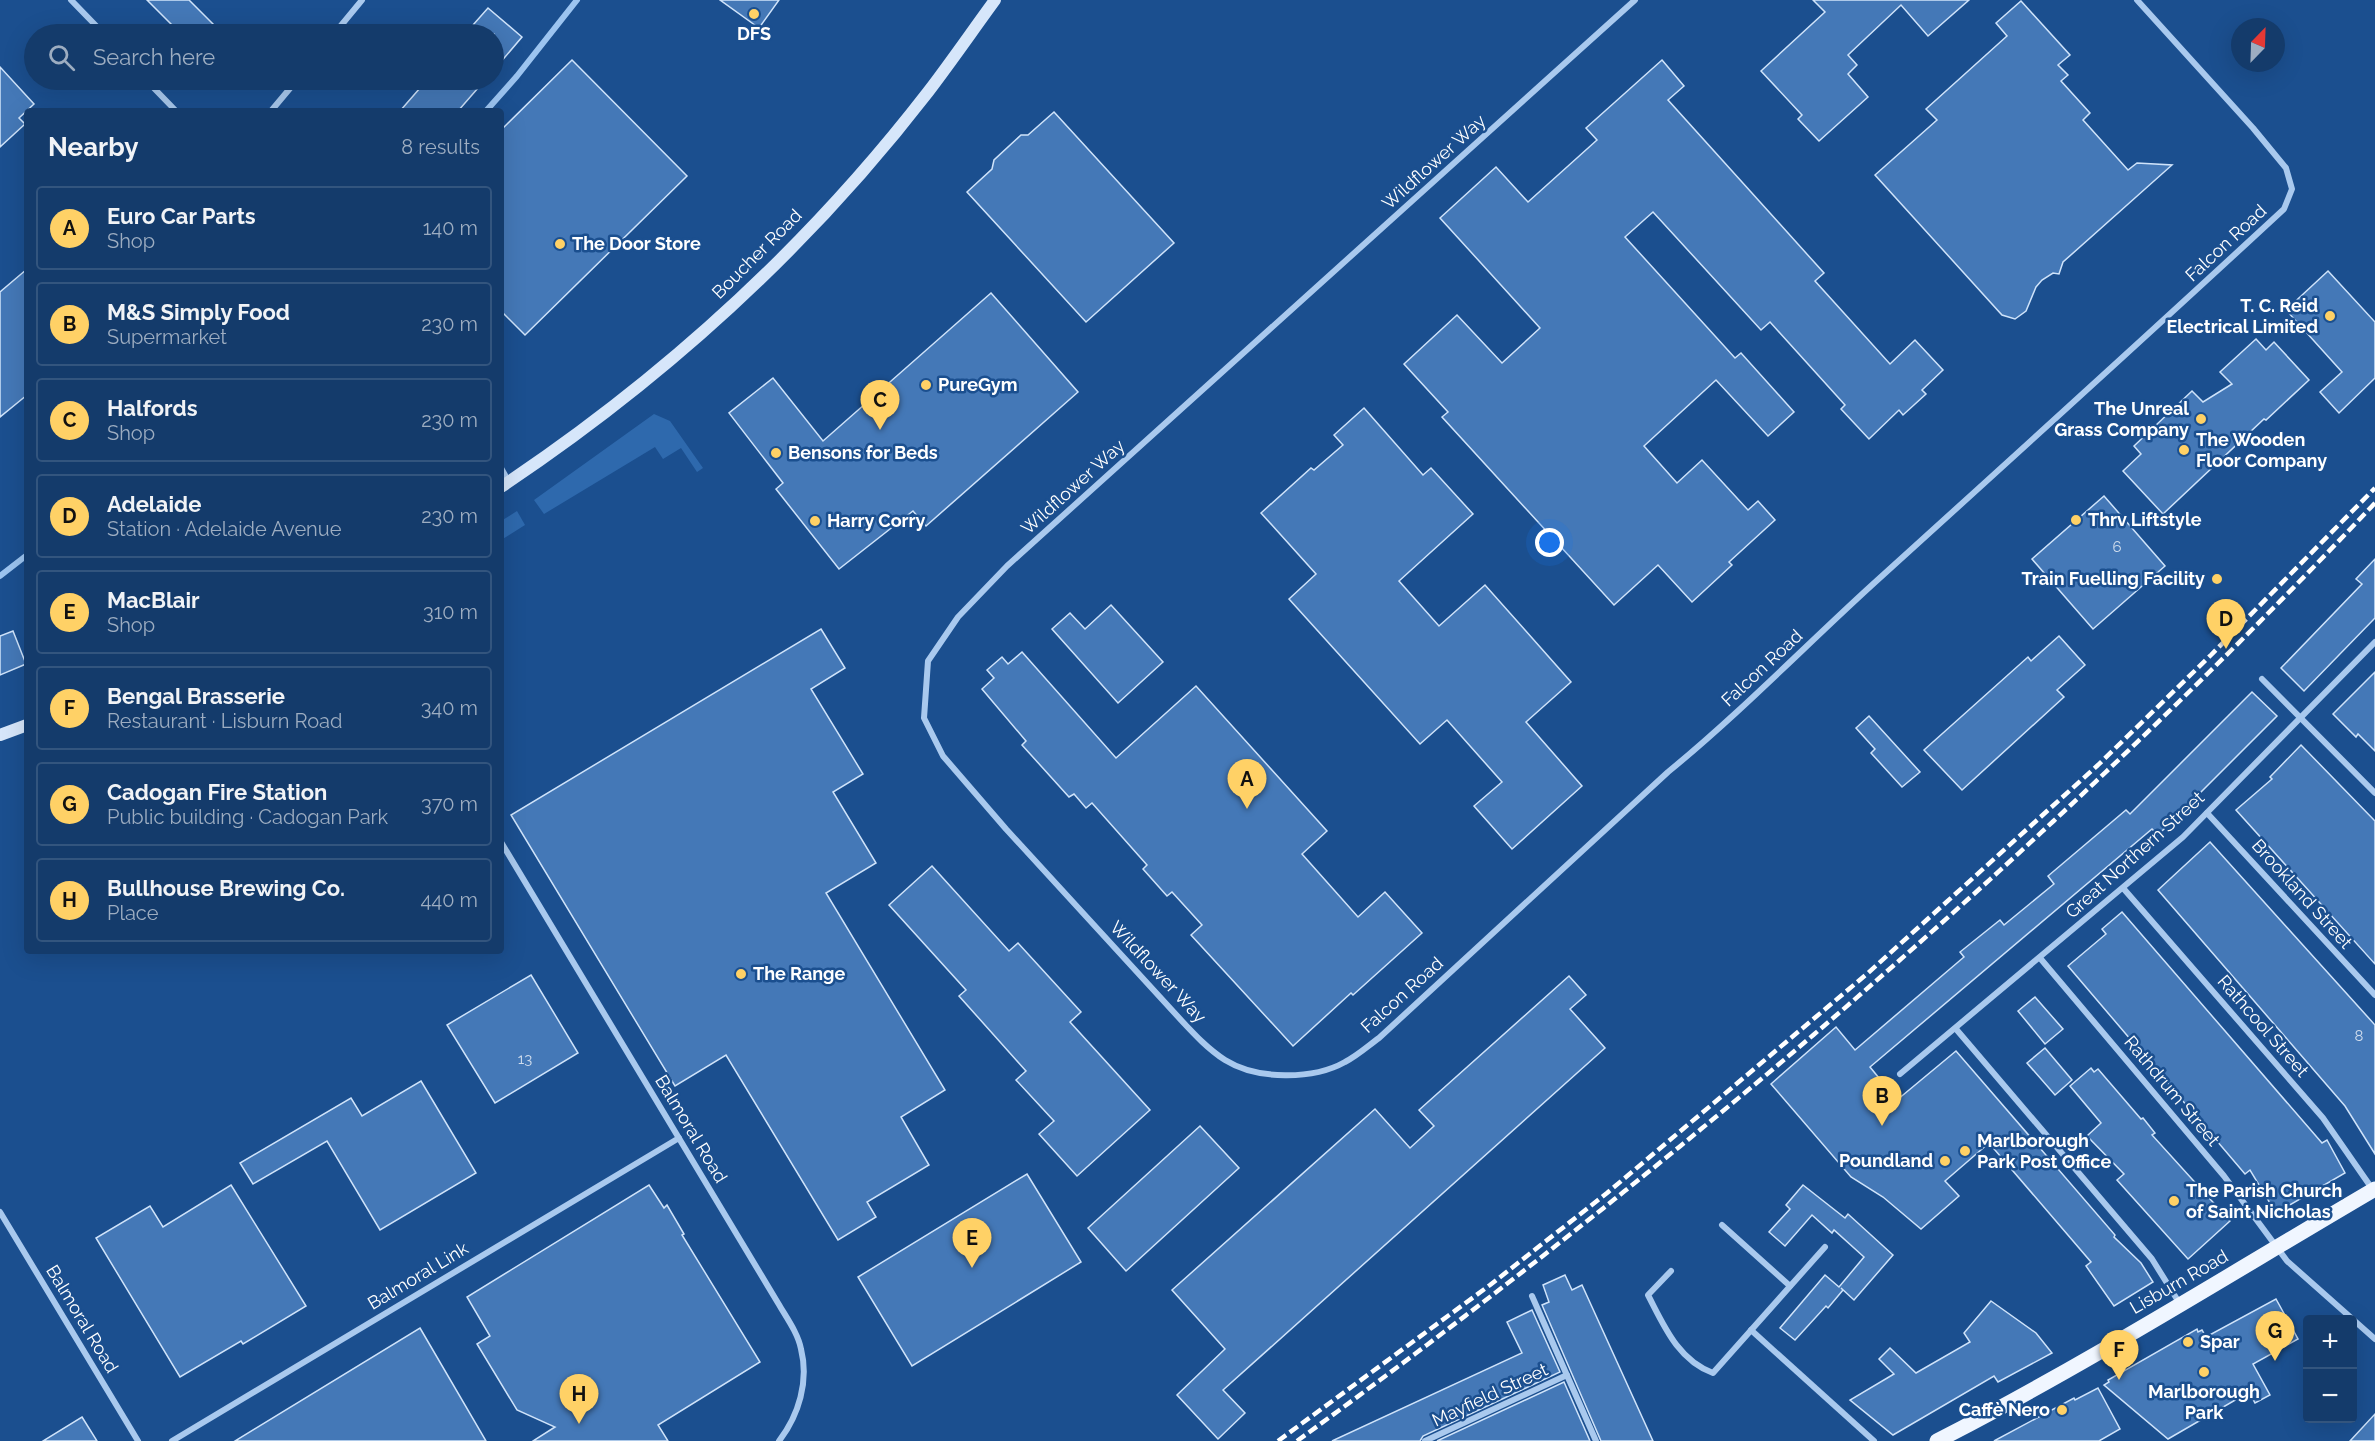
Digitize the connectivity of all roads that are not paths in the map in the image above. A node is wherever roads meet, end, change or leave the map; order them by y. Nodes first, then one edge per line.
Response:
1 (71, 0) edge
2 (362, 0) edge
3 (995, 0) edge
4 (1635, 0) edge
5 (2137, 0) edge
6 (94, 24) edge
7 (342, 24) edge
8 (156, 90) edge
9 (289, 90) edge
10 (173, 108) edge
11 (274, 108) edge
12 (505, 485) edge
13 (2375, 642) edge
14 (2262, 679) dead end
15 (2300, 718) junction
16 (24, 725) edge
17 (0, 735) edge
18 (2375, 793) edge
19 (2208, 813) junction
20 (504, 847) edge
21 (2123, 888) junction
22 (2040, 958) junction
23 (2375, 995) edge
24 (1956, 1029) junction
25 (1228, 1062) joint
26 (1900, 1074) dead end
27 (679, 1137) junction
28 (2374, 1190) edge
29 (0, 1212) edge
30 (1722, 1225) dead end
31 (1824, 1247) dead end
32 (2276, 1247) junction
33 (1671, 1271) dead end
34 (1790, 1286) junction
35 (1532, 1296) dead end
36 (2180, 1304) junction
37 (1751, 1330) junction
38 (2375, 1339) edge
39 (1567, 1375) junction
40 (138, 1441) edge
41 (172, 1441) edge
42 (779, 1441) edge
43 (1425, 1441) edge
44 (1596, 1441) edge
45 (1874, 1441) edge
46 (1938, 1441) edge

1 - 6 street
2 - 7 street
3 - 12 street, Boucher Road
4 - 25 street, Wildflower Way
5 - 25 street, Falcon Road
8 - 10 street
9 - 11 street
13 - 15 street, Great Northern Street
14 - 15 street
15 - 18 street
15 - 19 street, Great Northern Street
16 - 17 street
19 - 21 street, Great Northern Street
19 - 23 street, Brookland Street
20 - 27 street, Balmoral Road
21 - 22 street, Great Northern Street
21 - 28 street, Rathcool Street
22 - 24 street, Great Northern Street
22 - 32 street, Rathdrum Street
24 - 26 street, Great Northern Street
24 - 36 street
27 - 41 street, Balmoral Link
27 - 42 street, Balmoral Road
28 - 32 main road, Lisburn Road
29 - 40 street, Balmoral Road
30 - 34 street
31 - 34 street
32 - 36 main road, Lisburn Road
32 - 38 street, Rathdrum Street
33 - 37 street
34 - 37 street
35 - 39 street
36 - 46 main road, Lisburn Road
37 - 45 street
39 - 43 street, Mayfield Street
39 - 44 street

